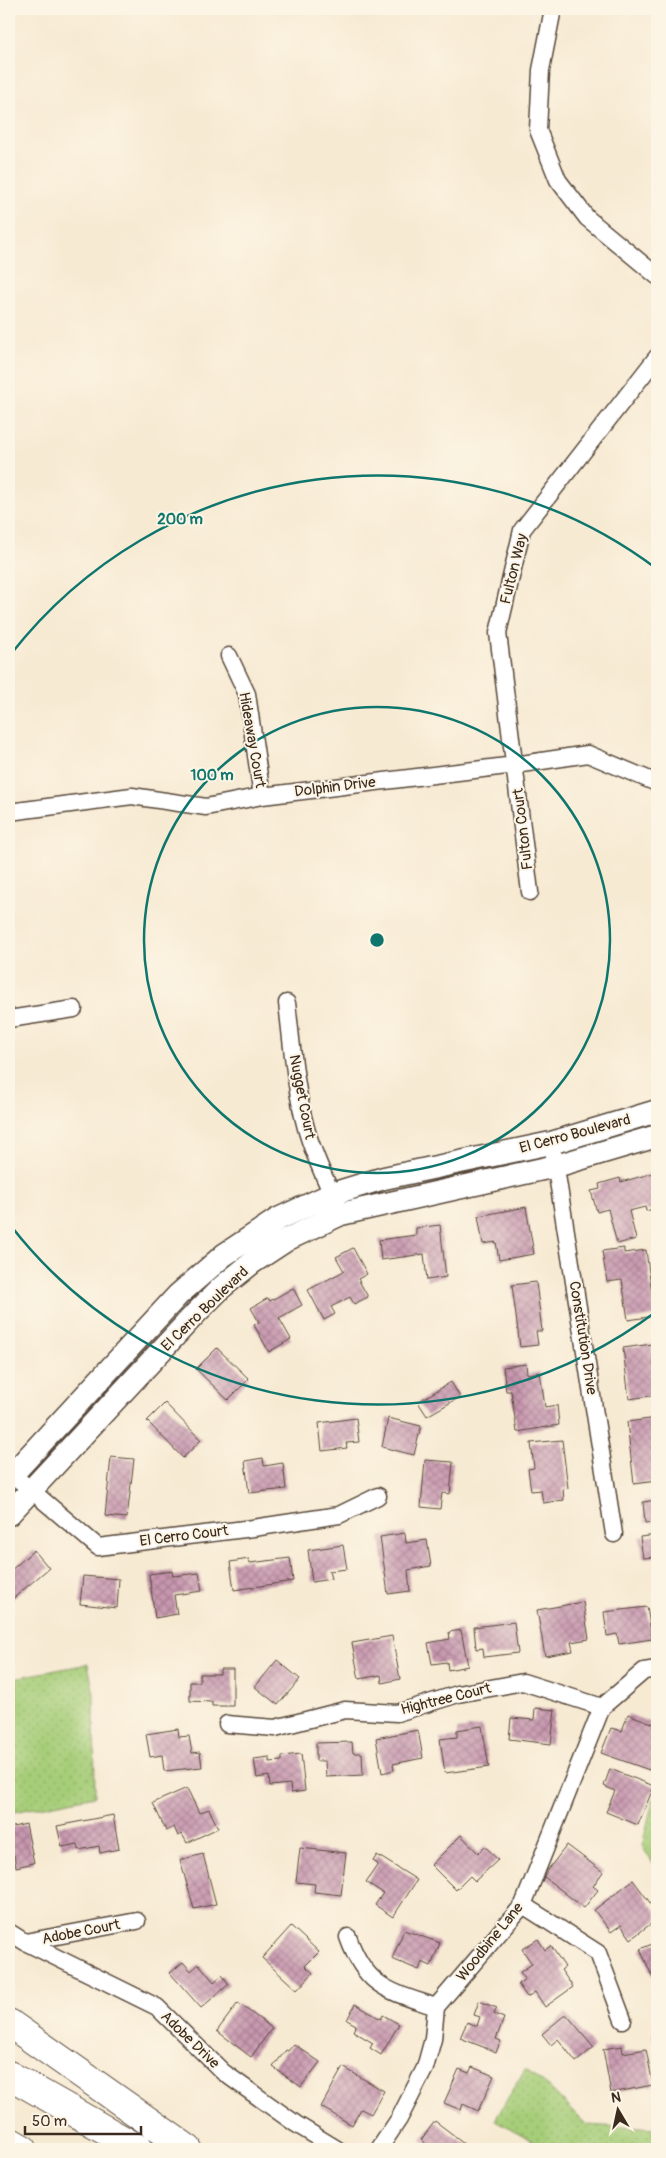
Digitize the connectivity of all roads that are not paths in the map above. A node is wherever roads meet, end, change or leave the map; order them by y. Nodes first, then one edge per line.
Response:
1 (553, 9) edge
2 (657, 276) edge
3 (657, 357) edge
4 (229, 656) dead end
5 (515, 765) junction
6 (657, 783) edge
7 (262, 796) junction
8 (9, 812) edge
9 (530, 892) dead end
10 (287, 1004) dead end
11 (74, 1009) dead end
12 (9, 1019) edge
13 (657, 1111) edge
14 (657, 1136) edge
15 (551, 1143) junction
16 (556, 1166) junction
17 (337, 1204) junction
18 (10, 1476) edge
19 (32, 1491) junction
20 (378, 1496) dead end
21 (9, 1514) edge
22 (614, 1534) dead end
23 (657, 1669) edge
24 (602, 1707) junction
25 (227, 1724) dead end
26 (523, 1905) junction
27 (137, 1921) dead end
28 (9, 1932) edge
29 (348, 1937) dead end
30 (25, 1942) junction
31 (436, 2007) junction
32 (623, 2020) dead end
33 (9, 2023) edge
34 (9, 2075) edge
35 (9, 2141) edge
36 (23, 2149) edge
37 (139, 2149) edge
38 (188, 2149) edge
39 (337, 2149) edge
40 (379, 2149) edge

1 - 2 street
3 - 5 street, Fulton Way
4 - 7 street, Hideaway Court
5 - 6 street, Dolphin Drive
5 - 7 street, Dolphin Drive
5 - 9 street, Fulton Court
7 - 8 street, Dolphin Drive
10 - 17 street, Nugget Court
11 - 12 street
13 - 15 street, El Cerro Boulevard
14 - 16 street, El Cerro Boulevard
15 - 16 street, Constitution Drive
15 - 17 street, El Cerro Boulevard
16 - 17 street, El Cerro Boulevard
16 - 22 street, Constitution Drive
17 - 18 street, El Cerro Boulevard
17 - 19 street, El Cerro Boulevard
18 - 19 street, El Cerro Court
19 - 20 street, El Cerro Court
19 - 21 street, El Cerro Boulevard
23 - 24 street, Woodbine Lane
24 - 25 street, Hightree Court
24 - 26 street, Woodbine Lane
26 - 31 street, Woodbine Lane
26 - 32 street
27 - 30 street, Adobe Court
28 - 30 street, Adobe Drive
29 - 31 street
30 - 39 street, Adobe Drive
31 - 40 street
33 - 38 highway
34 - 37 highway
35 - 36 highway

